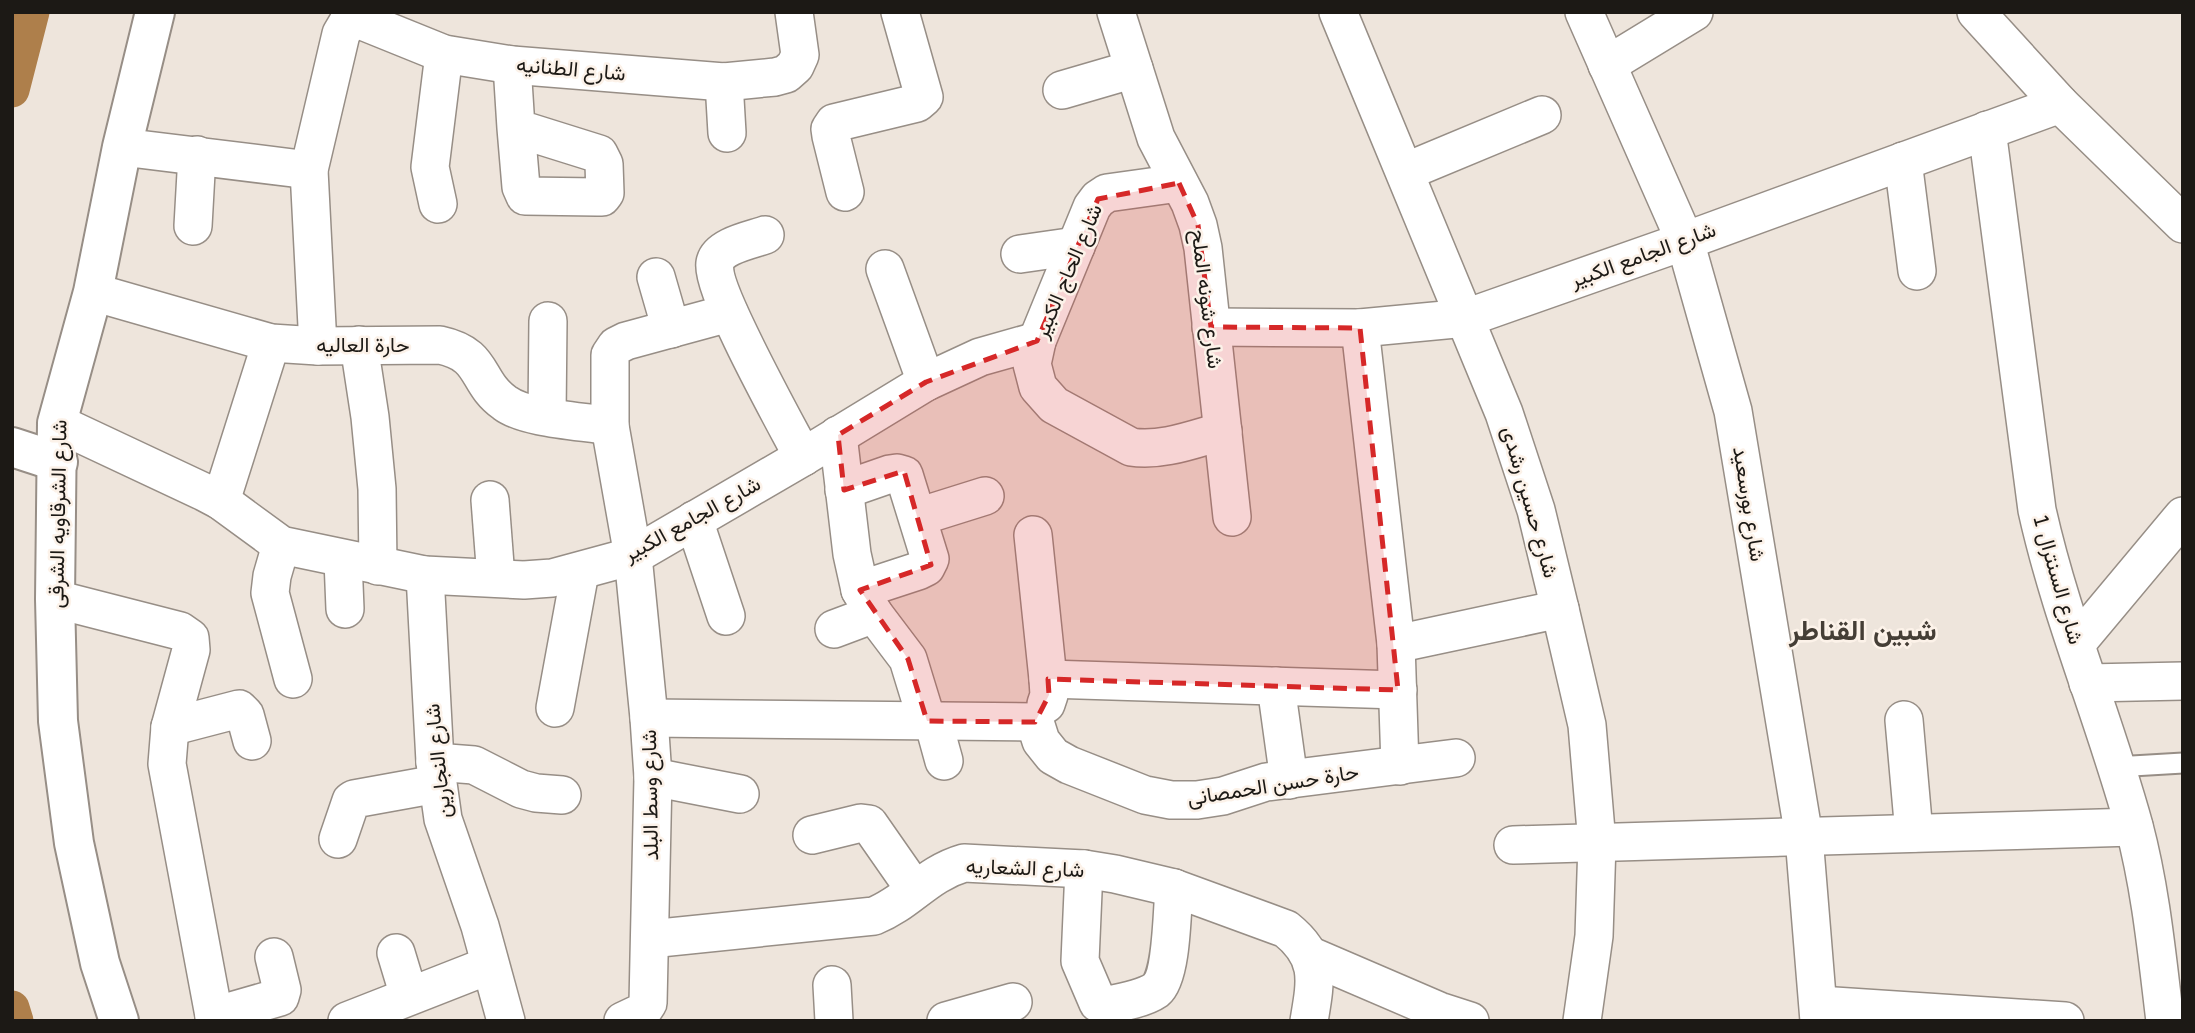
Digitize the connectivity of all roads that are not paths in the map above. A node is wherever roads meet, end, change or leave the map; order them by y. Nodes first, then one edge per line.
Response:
1 (155, 12) edge
2 (794, 12) edge
3 (900, 12) edge
4 (1116, 12) edge
5 (1338, 12) edge
6 (1584, 12) edge
7 (1694, 12) edge
8 (1976, 12) edge
9 (352, 14) edge
10 (444, 54) junction
11 (512, 65) junction
12 (1607, 65) junction
13 (1133, 69) junction
14 (724, 82) junction
15 (1062, 90) dead end
16 (2060, 104) junction
17 (1542, 114) dead end
18 (516, 128) dead end
19 (1987, 130) junction
20 (727, 133) dead end
21 (122, 147) junction
22 (197, 155) junction
23 (1903, 161) junction
24 (309, 170) junction
25 (1405, 173) junction
26 (1179, 183) junction
27 (845, 192) dead end
28 (438, 204) dead end
29 (2183, 225) edge
30 (193, 226) dead end
31 (765, 235) dead end
32 (1685, 241) junction
33 (1076, 246) junction
34 (1020, 254) dead end
35 (885, 269) dead end
36 (1917, 271) dead end
37 (656, 277) dead end
38 (93, 292) junction
39 (729, 313) junction
40 (1466, 318) junction
41 (548, 321) dead end
42 (1211, 327) junction
43 (1360, 328) junction
44 (671, 329) junction
45 (1037, 341) junction
46 (271, 343) junction
47 (359, 345) junction
48 (318, 346) junction
49 (926, 382) junction
50 (547, 416) junction
51 (57, 423) junction
52 (610, 426) junction
53 (1223, 432) junction
54 (838, 435) junction
55 (12, 447) edge
56 (803, 457) junction
57 (58, 462) junction
58 (844, 490) junction
59 (985, 496) dead end
60 (490, 500) dead end
61 (221, 501) junction
62 (918, 517) junction
63 (1232, 517) dead end
64 (694, 520) junction
65 (2176, 534) edge
66 (1033, 535) dead end
67 (281, 545) junction
68 (633, 556) junction
69 (343, 560) junction
70 (378, 566) junction
71 (580, 572) junction
72 (425, 575) junction
73 (496, 578) junction
74 (55, 599) junction
75 (867, 602) junction
76 (345, 609) dead end
77 (1560, 609) junction
78 (726, 616) dead end
79 (834, 629) dead end
80 (1396, 644) junction
81 (2076, 644) junction
82 (1048, 679) junction
83 (293, 680) dead end
84 (2183, 681) edge
85 (2088, 683) junction
86 (1276, 686) junction
87 (1398, 690) junction
88 (555, 708) dead end
89 (649, 718) junction
90 (1904, 720) dead end
91 (930, 721) junction
92 (1035, 723) junction
93 (170, 727) junction
94 (252, 741) dead end
95 (1456, 758) dead end
96 (944, 761) dead end
97 (2183, 763) edge
98 (1400, 766) junction
99 (2115, 767) junction
100 (436, 773) junction
101 (653, 777) junction
102 (1289, 780) junction
103 (740, 794) dead end
104 (562, 795) dead end
105 (2134, 827) junction
106 (1914, 833) junction
107 (812, 835) dead end
108 (1804, 836) junction
109 (338, 839) dead end
110 (1597, 843) junction
111 (1513, 845) dead end
112 (1084, 869) junction
113 (1174, 888) junction
114 (915, 890) junction
115 (2167, 907) edge
116 (650, 939) junction
117 (396, 953) dead end
118 (1311, 956) junction
119 (274, 957) dead end
120 (490, 965) junction
121 (832, 985) dead end
122 (409, 996) junction
123 (1013, 1002) dead end
124 (1819, 1013) edge
125 (1447, 1017) edge
126 (215, 1018) edge
127 (119, 1021) edge
128 (347, 1021) edge
129 (506, 1021) edge
130 (623, 1021) edge
131 (834, 1021) edge
132 (946, 1021) edge
133 (1309, 1021) edge
134 (1582, 1021) edge
135 (2065, 1021) edge
136 (2165, 1021) edge

1 - 21 street, شارع الشرقاويه الشرقى
2 - 14 street, شارع الطنانيه
3 - 27 street
4 - 13 street, شارع شونه الملح
5 - 25 street, شارع حسين رشدى
6 - 12 street, شارع بورسعيد
7 - 12 street
8 - 16 street
9 - 10 street, شارع الطنانيه
9 - 24 street
10 - 11 street, شارع الطنانيه
10 - 28 street
11 - 14 street, شارع الطنانيه
11 - 18 street
12 - 32 street, شارع بورسعيد
13 - 15 street
13 - 26 street, شارع شونه الملح
14 - 20 street
16 - 19 street, شارع الجامع الكبير
16 - 29 street
17 - 25 street
19 - 23 street, شارع الجامع الكبير
19 - 81 street, شارع السنترال 1
21 - 22 street
21 - 38 street, شارع الشرقاويه الشرقى
22 - 24 street
22 - 30 street
23 - 32 street, شارع الجامع الكبير
23 - 36 street
24 - 48 street
25 - 40 street, شارع حسين رشدى
26 - 33 street, شارع الحاج الكبير
26 - 42 street, شارع شونه الملح
31 - 39 street
32 - 40 street, شارع الجامع الكبير
32 - 108 street, شارع بورسعيد
33 - 34 street
33 - 45 street, شارع الحاج الكبير
35 - 49 street
37 - 44 street
38 - 46 street, حارة العاليه
38 - 51 street, شارع الشرقاويه الشرقى
39 - 44 street, شارع وسط البلد
39 - 56 street
40 - 43 street, شارع الجامع الكبير
40 - 77 street, شارع حسين رشدى
41 - 50 street
42 - 43 street, شارع الجامع الكبير
42 - 53 street, شارع شونه الملح
43 - 80 street
44 - 52 street, شارع وسط البلد
45 - 49 street, شارع الجامع الكبير
45 - 53 street, شارع الحاج الكبير
46 - 48 street, حارة العاليه
46 - 61 street
47 - 48 street, حارة العاليه
47 - 50 street, حارة العاليه
47 - 70 street
49 - 54 street, شارع الجامع الكبير
50 - 52 street, حارة العاليه
51 - 57 street, شارع الشرقاويه الشرقى
51 - 61 street, شارع الجامع الكبير
52 - 68 street, شارع وسط البلد
53 - 63 street, شارع شونه الملح
54 - 56 street, شارع الجامع الكبير
54 - 58 street
55 - 57 street
56 - 64 street, شارع الجامع الكبير
57 - 74 street, شارع الشرقاويه الشرقى
58 - 62 street
58 - 75 street
59 - 62 street
60 - 73 street
61 - 67 street, شارع الجامع الكبير
62 - 75 street
64 - 68 street, شارع الجامع الكبير
64 - 78 street
65 - 81 street
66 - 82 street
67 - 69 street, شارع الجامع الكبير
67 - 83 street
68 - 71 street, شارع الجامع الكبير
68 - 89 street, شارع وسط البلد
69 - 70 street, شارع الجامع الكبير
69 - 76 street
70 - 72 street, شارع الجامع الكبير
71 - 73 street, شارع الجامع الكبير
71 - 88 street
72 - 73 street, شارع الجامع الكبير
72 - 100 street, شارع النجارين
74 - 93 street
74 - 127 street, شارع الشرقاويه الشرقى
75 - 79 street
75 - 91 street
77 - 80 street
77 - 110 street, شارع حسين رشدى
80 - 87 street
81 - 85 street, شارع السنترال 1
82 - 86 street
82 - 92 street
84 - 85 street
85 - 99 street, شارع السنترال 1
86 - 87 street
86 - 102 street
87 - 98 street
89 - 91 street
89 - 101 street, شارع وسط البلد
90 - 106 street
91 - 92 street
91 - 96 street
92 - 102 street, حارة حسن الحمصانى
93 - 94 street
93 - 126 street
95 - 98 street, حارة حسن الحمصانى
97 - 99 lane
98 - 102 street, حارة حسن الحمصانى
99 - 105 street, شارع السنترال 1
100 - 104 street
100 - 109 street
100 - 120 street, شارع النجارين
101 - 103 street
101 - 116 street, شارع وسط البلد
105 - 106 street
105 - 115 street, شارع السنترال 1
106 - 108 street
107 - 114 street
108 - 110 street
108 - 124 street, شارع بورسعيد
110 - 111 street
110 - 134 street, شارع حسين رشدى
112 - 113 street, شارع الشعاريه
112 - 113 street
112 - 114 street, شارع الشعاريه
113 - 118 street, شارع الشعاريه
114 - 116 street, شارع الشعاريه
115 - 136 street, شارع السنترال 1
116 - 130 street, شارع وسط البلد
117 - 122 street
118 - 125 street
118 - 133 street
119 - 126 street
120 - 122 street
120 - 129 street, شارع النجارين
121 - 131 street
122 - 128 street
123 - 132 street
124 - 135 street

